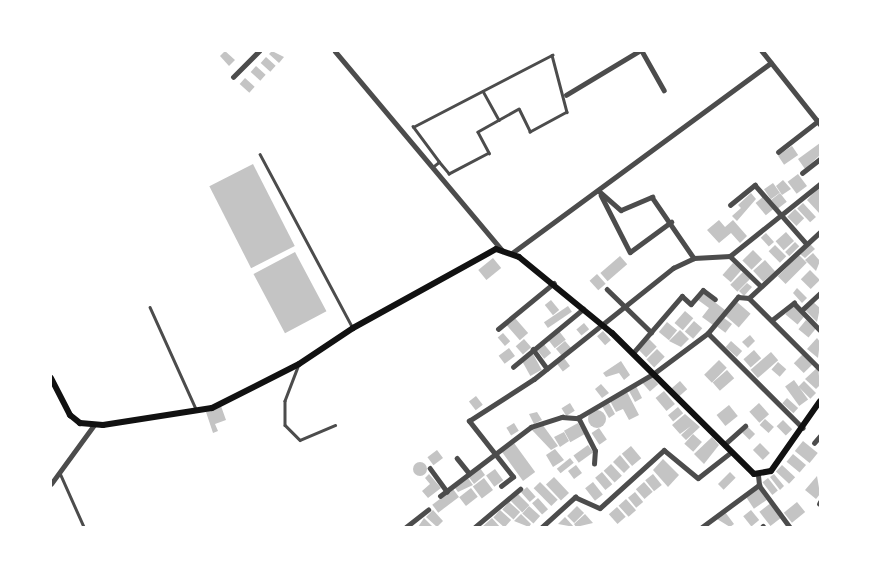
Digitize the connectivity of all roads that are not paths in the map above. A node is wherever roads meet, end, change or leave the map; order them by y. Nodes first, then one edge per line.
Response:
1 (259, 51) edge
2 (335, 51) edge
3 (641, 51) edge
4 (762, 51) edge
5 (771, 63) junction
6 (233, 77) dead end
7 (483, 90) junction
8 (664, 90) dead end
9 (566, 95) dead end
10 (499, 120) junction
11 (819, 123) edge
12 (778, 152) dead end
13 (260, 154) dead end
14 (820, 159) edge
15 (439, 162) junction
16 (433, 166) junction
17 (802, 173) dead end
18 (820, 184) edge
19 (599, 191) junction
20 (730, 205) dead end
21 (780, 215) junction
22 (671, 222) junction
23 (820, 232) edge
24 (806, 243) junction
25 (503, 251) junction
26 (512, 253) junction
27 (730, 256) junction
28 (694, 258) junction
29 (554, 283) junction
30 (761, 286) junction
31 (607, 289) dead end
32 (820, 293) edge
33 (749, 298) junction
34 (715, 299) dead end
35 (150, 307) dead end
36 (583, 309) junction
37 (626, 309) junction
38 (802, 310) junction
39 (772, 320) junction
40 (604, 326) junction
41 (353, 328) junction
42 (498, 329) dead end
43 (820, 330) edge
44 (651, 332) junction
45 (708, 333) junction
46 (533, 349) junction
47 (633, 353) junction
48 (299, 364) junction
49 (513, 367) dead end
50 (548, 368) junction
51 (820, 369) edge
52 (653, 374) junction
53 (51, 378) edge
54 (820, 401) edge
55 (196, 409) junction
56 (578, 418) junction
57 (94, 425) junction
58 (335, 425) dead end
59 (745, 426) dead end
60 (803, 428) junction
61 (820, 436) edge
62 (814, 443) dead end
63 (723, 446) junction
64 (496, 452) junction
65 (730, 453) junction
66 (457, 458) dead end
67 (594, 464) dead end
68 (430, 468) dead end
69 (469, 472) junction
70 (60, 473) junction
71 (758, 475) junction
72 (51, 484) edge
73 (758, 485) junction
74 (501, 486) dead end
75 (520, 489) dead end
76 (447, 491) junction
77 (440, 496) dead end
78 (428, 510) dead end
79 (85, 527) edge
80 (406, 527) edge
81 (475, 527) edge
82 (542, 527) edge
83 (702, 527) edge
84 (790, 527) edge

1 - 6 street
2 - 16 street
3 - 8 street
3 - 9 street
4 - 5 street
5 - 11 street
5 - 19 street
7 - 10 lane
7 - 10 lane
7 - 15 lane
10 - 15 lane
11 - 12 street
13 - 41 lane
14 - 17 street
15 - 16 lane
16 - 25 street
18 - 21 street
19 - 22 street
19 - 22 street
19 - 26 street
20 - 21 street
21 - 24 street
21 - 27 street
22 - 28 street
23 - 24 street
24 - 30 street
25 - 26 main road
25 - 41 main road
26 - 29 main road
27 - 28 street
27 - 30 street
28 - 37 street
29 - 36 main road
29 - 42 street
30 - 33 street
31 - 37 street
32 - 38 street
33 - 39 street
33 - 45 street
34 - 44 street
35 - 55 lane
36 - 40 main road
36 - 46 street
37 - 40 street
37 - 44 street
38 - 39 street
38 - 43 street
39 - 51 street
40 - 47 main road
40 - 50 street
41 - 48 main road
44 - 47 street
45 - 52 street
45 - 60 street
46 - 49 street
46 - 50 street
47 - 52 main road
48 - 55 main road
48 - 58 lane
50 - 64 street
52 - 56 street
52 - 63 main road
53 - 57 main road
54 - 60 main road
55 - 57 main road
56 - 64 street
56 - 67 street
57 - 70 street
59 - 63 street
60 - 71 main road
61 - 62 street
63 - 65 main road
64 - 69 street
64 - 74 street
65 - 71 main road
65 - 82 street
66 - 69 street
68 - 76 street
69 - 76 street
70 - 72 street
70 - 79 lane
71 - 73 street
73 - 83 street
73 - 84 street
75 - 81 street
76 - 77 street
78 - 80 street

